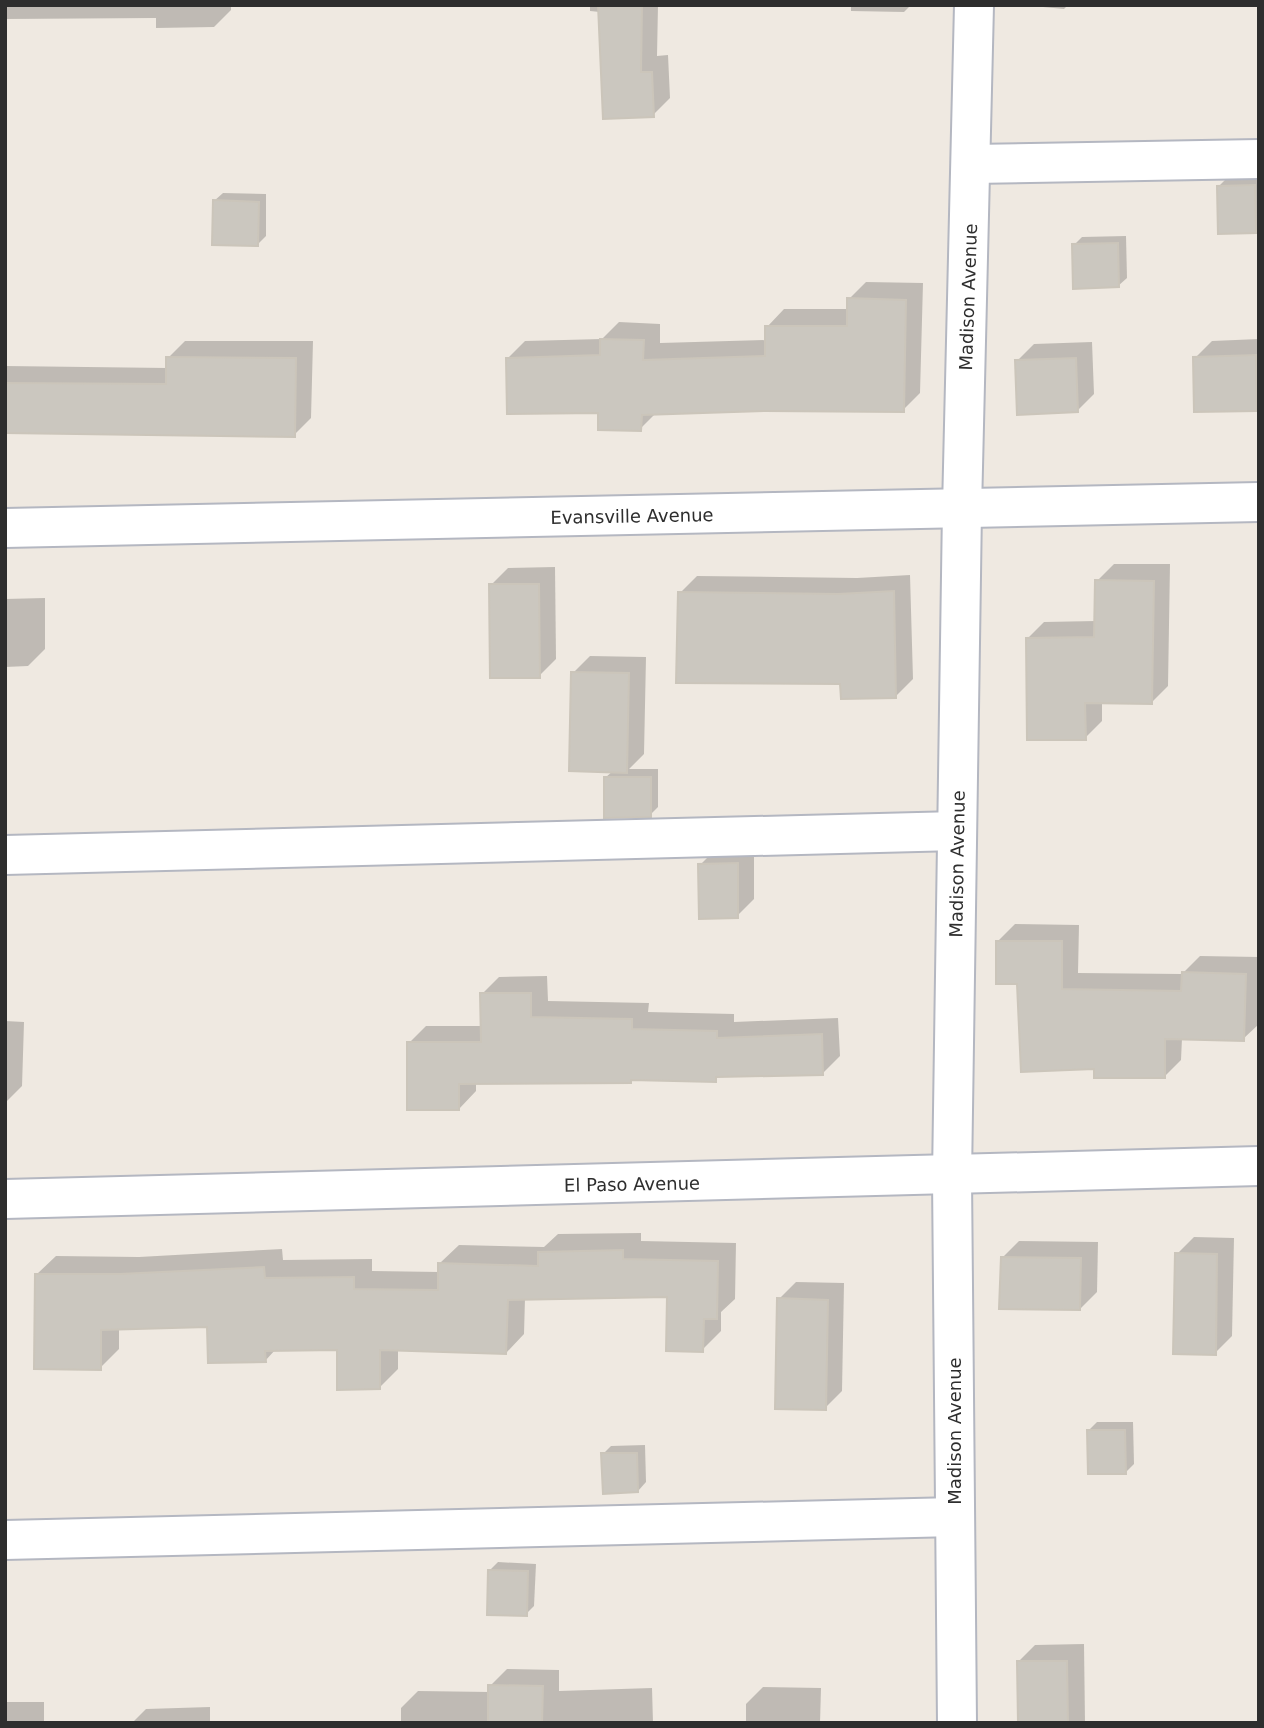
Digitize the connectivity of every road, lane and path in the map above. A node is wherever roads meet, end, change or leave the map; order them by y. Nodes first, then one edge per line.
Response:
1 (974, 5) edge
2 (1259, 159) edge
3 (972, 164) junction
4 (1259, 502) edge
5 (962, 509) junction
6 (5, 528) edge
7 (957, 831) junction
8 (5, 855) edge
9 (1259, 1166) edge
10 (952, 1177) junction
11 (5, 1199) edge
12 (955, 1517) junction
13 (5, 1539) edge
14 (957, 1723) edge

1 - 3 street, Madison Avenue
2 - 3 street
3 - 5 street, Madison Avenue
4 - 5 street, Evansville Avenue
5 - 6 street, Evansville Avenue
5 - 7 street, Madison Avenue
7 - 8 street
7 - 10 street, Madison Avenue
9 - 10 street, El Paso Avenue
10 - 11 street, El Paso Avenue
10 - 12 street, Madison Avenue
12 - 13 street
12 - 14 street, Madison Avenue

